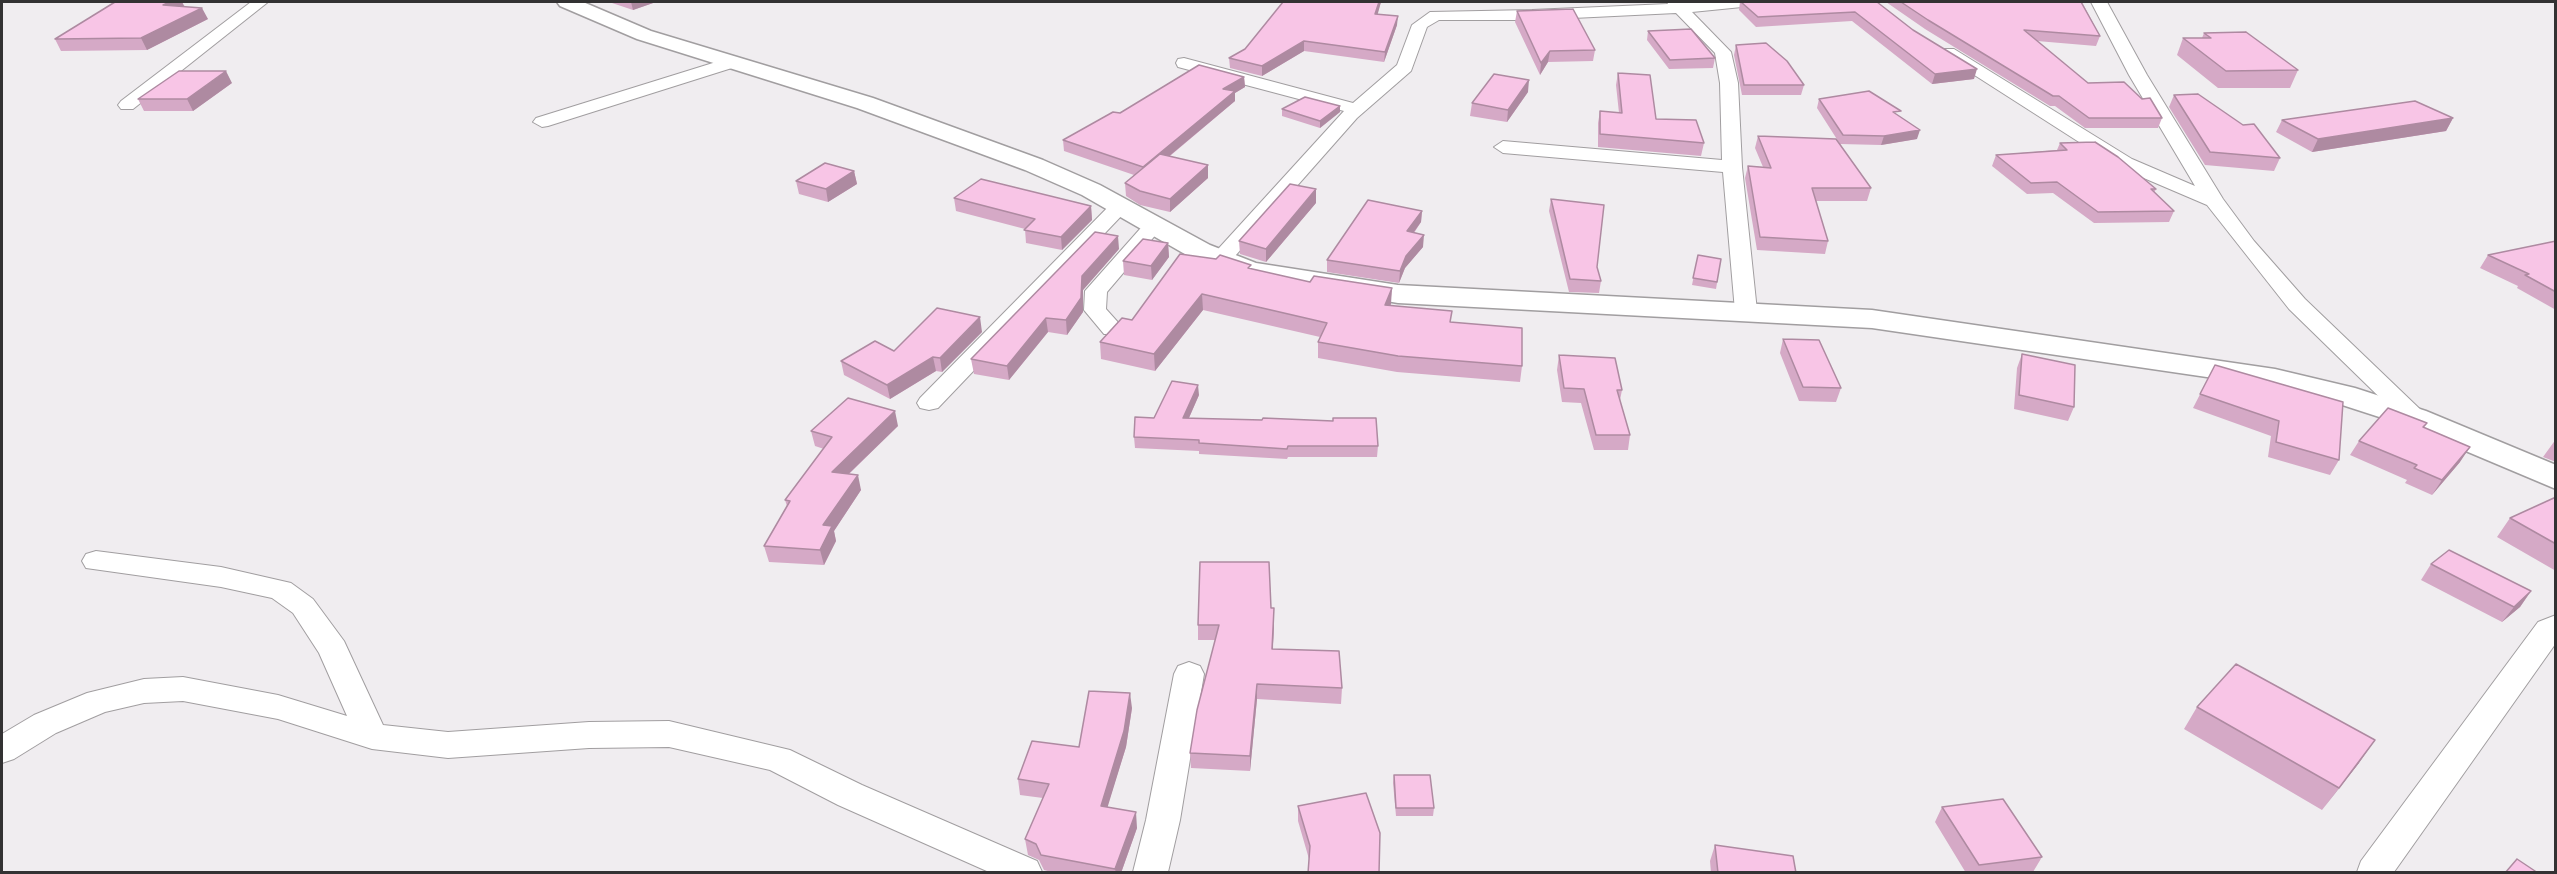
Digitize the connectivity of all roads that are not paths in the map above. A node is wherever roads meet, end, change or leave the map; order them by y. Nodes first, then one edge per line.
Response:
1 (260, 2) edge
2 (567, 2) edge
3 (1742, 2) edge
4 (2098, 2) edge
5 (1677, 5) edge
6 (1928, 40) edge
7 (729, 63) junction
8 (1184, 63) dead end
9 (127, 105) dead end
10 (1357, 109) junction
11 (542, 122) dead end
12 (1503, 147) dead end
13 (1732, 167) junction
14 (2214, 201) junction
15 (1120, 206) junction
16 (1155, 225) junction
17 (1220, 259) junction
18 (1746, 311) junction
19 (1112, 329) edge
20 (929, 403) dead end
21 (2415, 418) junction
22 (2556, 478) edge
23 (96, 561) dead end
24 (2556, 626) edge
25 (1189, 674) dead end
26 (372, 736) junction
27 (2, 750) edge
28 (1024, 873) edge
29 (1150, 873) edge
30 (2374, 873) edge

1 - 9 street
2 - 7 street
3 - 5 street
4 - 14 street
5 - 10 street
5 - 13 street
6 - 14 street
7 - 11 street
7 - 15 street
8 - 10 street
10 - 17 street
12 - 13 street
13 - 18 street
14 - 21 street
15 - 16 street
15 - 20 street
16 - 17 street
16 - 19 street
17 - 18 street
18 - 21 street
21 - 22 street
23 - 26 street
24 - 30 street
25 - 29 street
26 - 27 street
26 - 28 street

